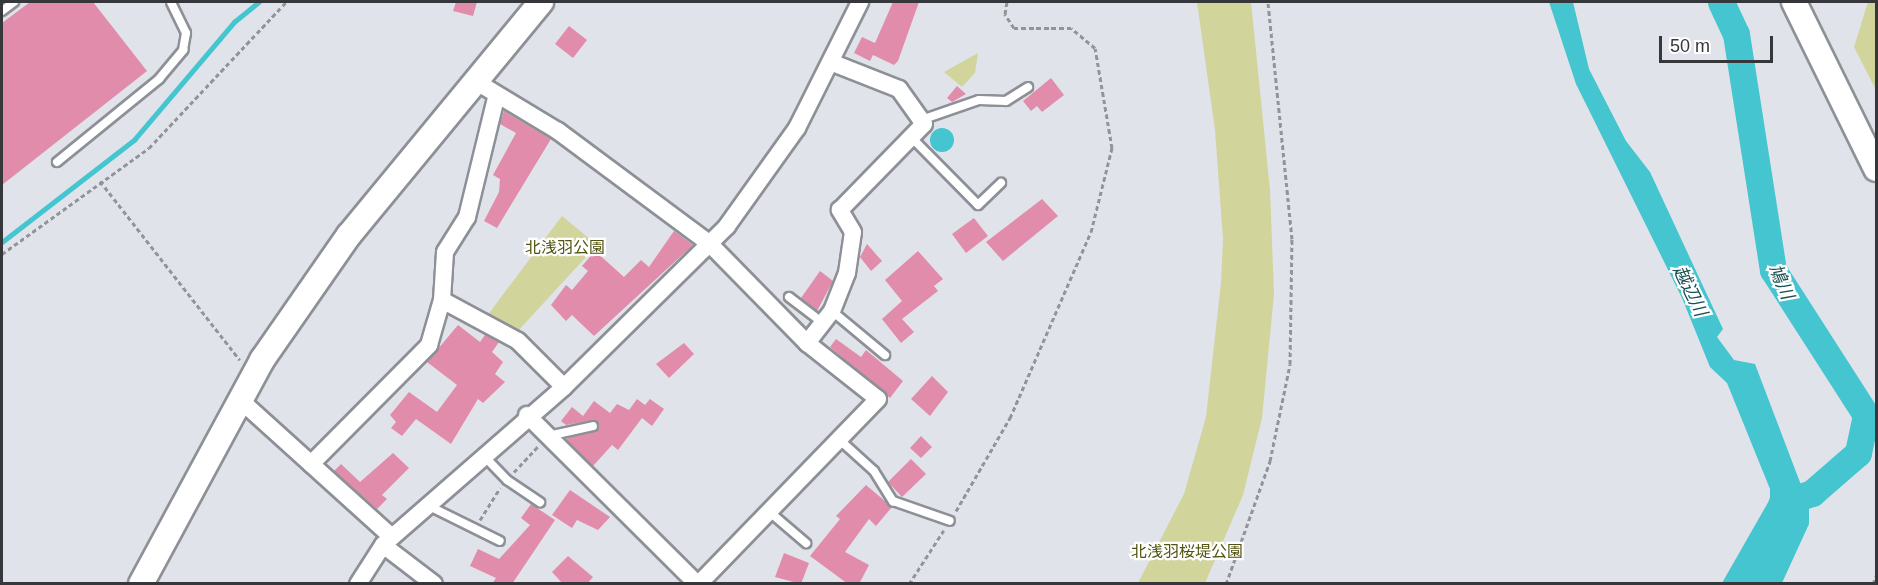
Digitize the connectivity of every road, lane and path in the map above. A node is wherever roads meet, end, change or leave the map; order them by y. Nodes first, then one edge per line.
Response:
1 (14, 2) edge
2 (171, 2) edge
3 (286, 2) edge
4 (541, 2) edge
5 (860, 2) edge
6 (1007, 2) edge
7 (1268, 2) edge
8 (1794, 2) edge
9 (2, 11) edge
10 (833, 63) junction
11 (475, 81) junction
12 (1028, 87) dead end
13 (496, 98) junction
14 (924, 120) junction
15 (912, 138) junction
16 (57, 162) dead end
17 (1876, 170) edge
18 (100, 181) junction
19 (1001, 183) dead end
20 (710, 244) junction
21 (2, 254) edge
22 (789, 297) dead end
23 (442, 300) junction
24 (828, 317) junction
25 (807, 343) junction
26 (885, 355) dead end
27 (252, 376) junction
28 (564, 387) junction
29 (238, 398) junction
30 (527, 416) junction
31 (593, 426) dead end
32 (548, 436) junction
33 (842, 442) junction
34 (483, 455) junction
35 (311, 464) junction
36 (540, 502) dead end
37 (427, 505) junction
38 (772, 514) junction
39 (950, 521) junction
40 (388, 541) junction
41 (500, 541) dead end
42 (806, 543) dead end
43 (1876, 576) edge
44 (141, 584) edge
45 (358, 584) edge
46 (434, 584) edge
47 (698, 584) edge
48 (909, 584) edge
49 (1226, 584) edge
50 (1873, 584) edge

1 - 9 lane
2 - 16 lane
3 - 18 path
4 - 11 street
5 - 10 street
6 - 39 path
7 - 49 path
8 - 17 street
10 - 14 street
10 - 20 street
11 - 13 street
11 - 27 street
12 - 14 lane
13 - 20 street
13 - 23 street
14 - 15 street
15 - 19 lane
15 - 24 street
18 - 21 path
18 - 27 path
20 - 25 street
20 - 28 street
22 - 24 lane
23 - 28 street
23 - 35 street
24 - 25 street
24 - 26 lane
25 - 33 street
27 - 29 street
28 - 30 street
29 - 35 street
29 - 44 street
30 - 32 street
30 - 34 street
31 - 32 lane
32 - 47 street
33 - 38 street
33 - 39 lane
34 - 36 lane
34 - 37 street
35 - 40 street
37 - 40 street
37 - 41 lane
38 - 42 lane
38 - 47 street
39 - 48 path
40 - 45 street
40 - 46 street
43 - 50 path

